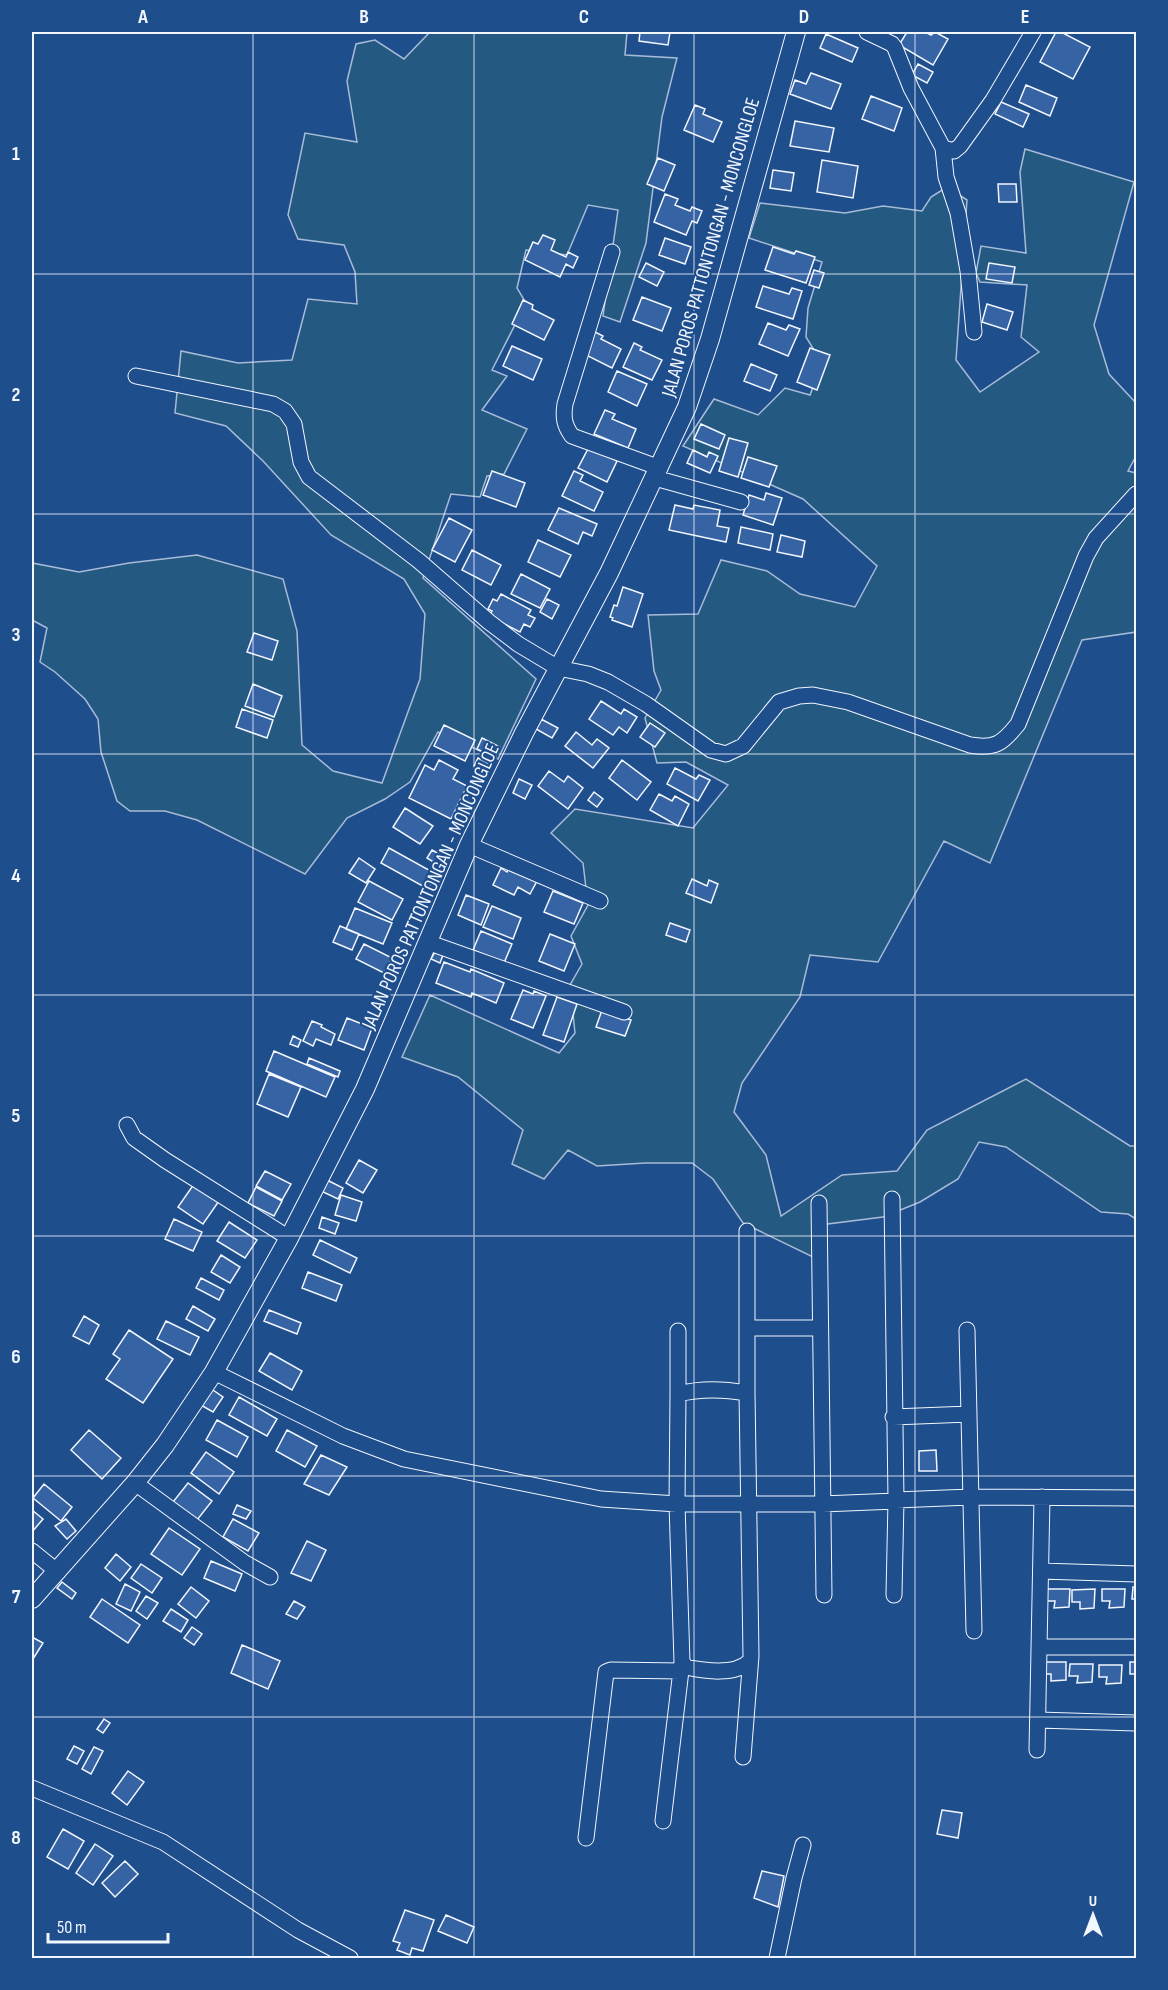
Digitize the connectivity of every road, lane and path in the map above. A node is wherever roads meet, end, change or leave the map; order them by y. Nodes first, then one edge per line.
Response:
1 (796, 32) edge
2 (867, 32) edge
3 (1033, 32) edge
4 (943, 148) junction
5 (612, 252) dead end
6 (974, 332) dead end
7 (136, 376) dead end
8 (658, 473) junction
9 (1137, 494) edge
10 (741, 502) dead end
11 (558, 668) junction
12 (468, 845) junction
13 (600, 901) dead end
14 (427, 942) junction
15 (624, 1012) dead end
16 (127, 1125) dead end
17 (892, 1199) dead end
18 (819, 1203) dead end
19 (747, 1231) dead end
20 (289, 1238) junction
21 (747, 1328) junction
22 (820, 1328) junction
23 (967, 1330) dead end
24 (678, 1331) dead end
25 (214, 1372) junction
26 (747, 1393) junction
27 (678, 1394) junction
28 (969, 1414) junction
29 (893, 1417) junction
30 (135, 1483) junction
31 (970, 1497) junction
32 (1042, 1497) junction
33 (1137, 1498) edge
34 (896, 1500) junction
35 (748, 1503) junction
36 (677, 1504) junction
37 (822, 1504) junction
38 (32, 1551) edge
39 (1041, 1571) junction
40 (58, 1572) junction
41 (1137, 1574) edge
42 (270, 1577) dead end
43 (824, 1595) dead end
44 (894, 1595) dead end
45 (32, 1599) edge
46 (974, 1631) dead end
47 (1039, 1647) junction
48 (1137, 1647) edge
49 (750, 1661) junction
50 (681, 1666) junction
51 (1038, 1720) junction
52 (1137, 1723) edge
53 (1037, 1750) dead end
54 (743, 1757) dead end
55 (32, 1788) edge
56 (663, 1821) dead end
57 (586, 1838) dead end
58 (803, 1845) dead end
59 (350, 1959) edge
60 (777, 1959) edge

1 - 8 street, JALAN POROS PATTONTONGAN - MONCONGLOE
2 - 4 street
3 - 4 street
4 - 6 street
5 - 8 street
7 - 11 street
8 - 10 street
8 - 11 street, JALAN POROS PATTONTONGAN - MONCONGLOE
9 - 11 street
11 - 12 street, JALAN POROS PATTONTONGAN - MONCONGLOE
12 - 13 street
12 - 14 street, JALAN POROS PATTONTONGAN - MONCONGLOE
14 - 15 street
14 - 20 street, JALAN POROS PATTONTONGAN - MONCONGLOE
16 - 20 street
17 - 29 street
18 - 22 street
19 - 21 street
20 - 25 street, JALAN POROS PATTONTONGAN - MONCONGLOE
21 - 22 street
21 - 26 street
22 - 37 street
23 - 28 street
24 - 27 street
25 - 30 street, JALAN POROS PATTONTONGAN - MONCONGLOE
25 - 36 street
26 - 27 street
26 - 35 street
27 - 36 street
28 - 29 street
28 - 31 street
29 - 34 street
30 - 40 street, JALAN POROS PATTONTONGAN - MONCONGLOE
30 - 42 street
31 - 32 street
31 - 34 street
31 - 46 street
32 - 33 street
32 - 39 street
34 - 37 street
34 - 44 street
35 - 36 street
35 - 37 street
35 - 49 street
36 - 50 street
37 - 43 street
38 - 40 street
39 - 41 street
39 - 47 street
40 - 45 street, JALAN POROS PATTONTONGAN - MONCONGLOE
47 - 48 street
47 - 51 street
49 - 50 street
49 - 54 street
50 - 56 street
50 - 57 street
51 - 52 street
51 - 53 street
55 - 59 street
58 - 60 street

